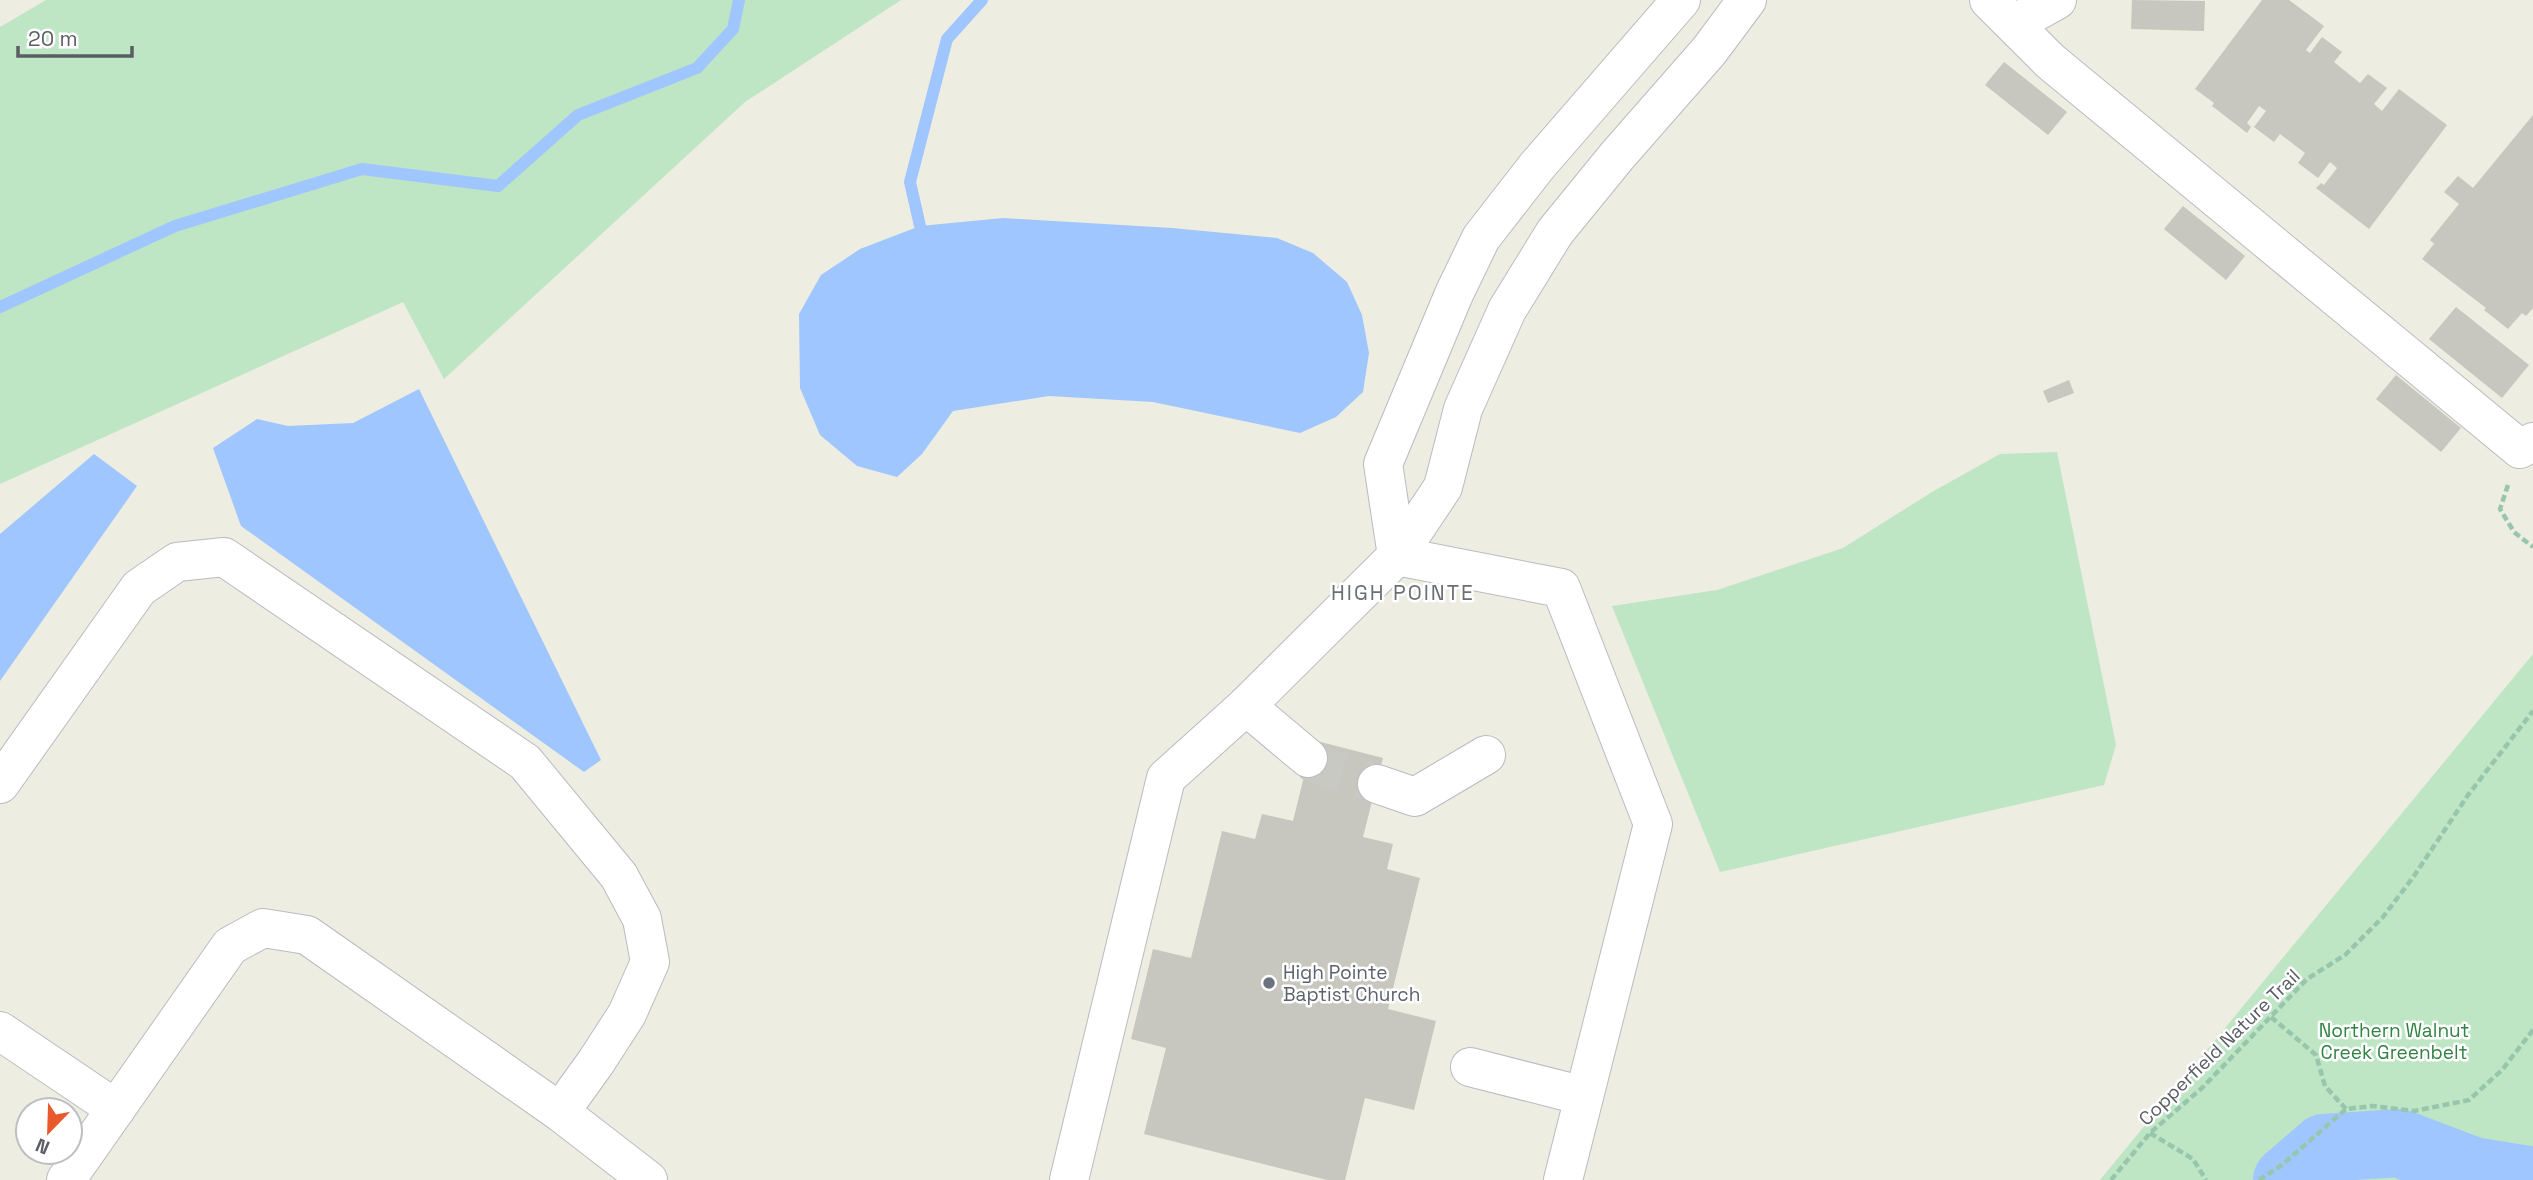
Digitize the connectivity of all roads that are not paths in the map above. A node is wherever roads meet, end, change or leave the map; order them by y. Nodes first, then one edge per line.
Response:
1 (1681, 0) edge
2 (1747, 0) edge
3 (2057, 0) edge
4 (2002, 12) edge
5 (2527, 446) edge
6 (1397, 556) junction
7 (1246, 706) junction
8 (1486, 755) dead end
9 (1308, 758) tunnel mouth
10 (1377, 784) tunnel mouth
11 (0, 785) edge
12 (0, 1031) edge
13 (1470, 1067) dead end
14 (1584, 1096) junction
15 (116, 1109) junction
16 (560, 1112) junction
17 (66, 1180) edge
18 (648, 1180) edge
19 (1069, 1180) edge
20 (1563, 1180) edge

1 - 6 street
2 - 6 street
3 - 4 street
4 - 5 street
6 - 7 street
6 - 14 street
7 - 9 street
7 - 19 street
8 - 10 street
11 - 16 street
12 - 15 street
13 - 14 street
14 - 20 street
15 - 16 street
15 - 17 street
16 - 18 street

